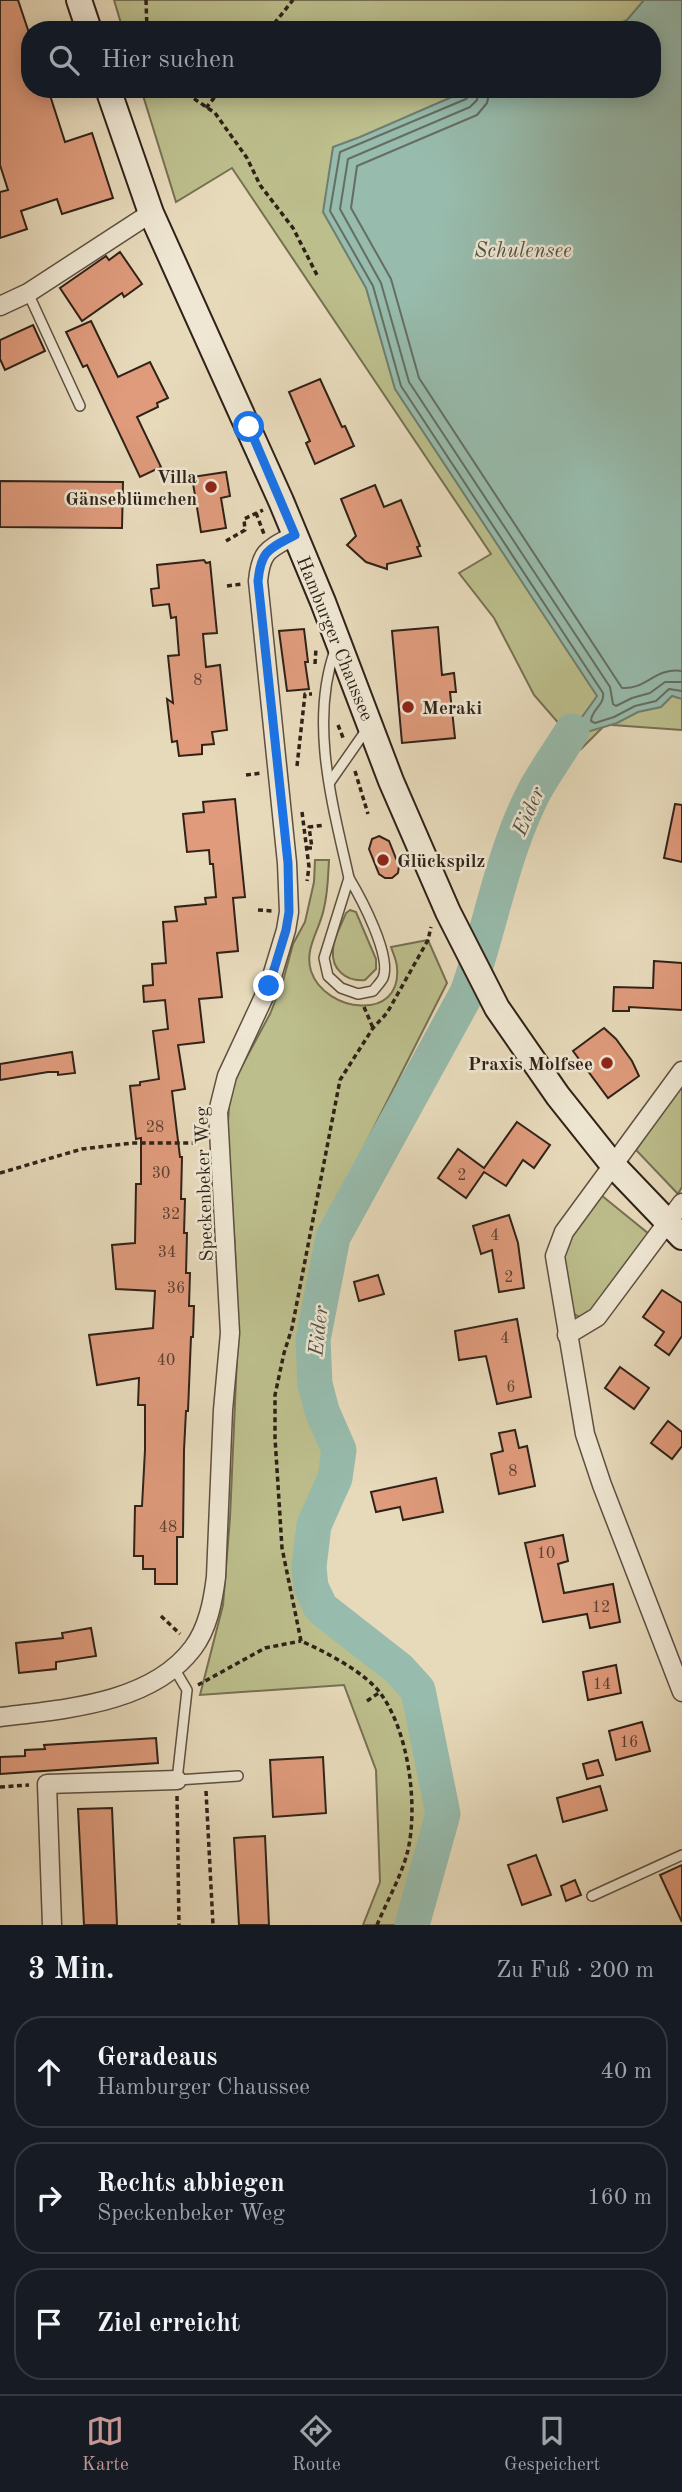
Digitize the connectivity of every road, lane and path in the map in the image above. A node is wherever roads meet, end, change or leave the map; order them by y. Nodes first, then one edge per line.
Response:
1 (79, 0) edge
2 (146, 0) edge
3 (293, 0) edge
4 (86, 21) edge
5 (147, 21) edge
6 (276, 21) edge
7 (111, 98) edge
8 (192, 98) edge
9 (214, 98) edge
10 (206, 108) junction
11 (150, 213) junction
12 (318, 277) dead end
13 (28, 293) junction
14 (0, 306) edge
15 (80, 406) dead end
16 (295, 535) junction
17 (226, 541) dead end
18 (271, 548) junction
19 (327, 642) junction
20 (315, 668) dead end
21 (314, 694) dead end
22 (370, 725) junction
23 (297, 776) dead end
24 (330, 782) junction
25 (300, 800) dead end
26 (310, 830) dead end
27 (307, 848) junction
28 (349, 878) junction
29 (307, 884) dead end
30 (444, 903) junction
31 (358, 994) junction
32 (373, 1028) junction
33 (682, 1071) edge
34 (196, 1143) dead end
35 (613, 1165) junction
36 (0, 1172) edge
37 (682, 1203) edge
38 (675, 1231) edge
39 (567, 1335) junction
40 (161, 1616) dead end
41 (187, 1640) dead end
42 (301, 1641) junction
43 (174, 1668) junction
44 (187, 1690) junction
45 (380, 1692) junction
46 (682, 1692) edge
47 (368, 1701) dead end
48 (0, 1717) edge
49 (237, 1776) dead end
50 (205, 1778) junction
51 (177, 1780) junction
52 (47, 1784) junction
53 (0, 1787) edge
54 (682, 1855) edge
55 (592, 1896) dead end
56 (52, 1925) edge
57 (179, 1925) edge
58 (213, 1925) edge
59 (377, 1925) edge

1 - 4 main road
2 - 5 path
3 - 6 path
7 - 11 main road, Hamburger Chaussee
8 - 10 path
9 - 10 path
10 - 12 path
11 - 13 street
11 - 16 main road, Hamburger Chaussee
13 - 14 street
13 - 15 lane
16 - 18 street
16 - 19 main road, Hamburger Chaussee
17 - 18 path
18 - 43 street, Speckenbeker Weg
19 - 20 path
19 - 22 main road, Hamburger Chaussee
19 - 24 lane
21 - 23 path
22 - 24 lane
22 - 30 main road, Hamburger Chaussee
24 - 28 lane
25 - 27 path
26 - 27 path
27 - 29 path
28 - 31 lane
28 - 31 lane
30 - 32 path
30 - 35 main road, Hamburger Chaussee
31 - 32 path
32 - 42 path
33 - 35 street
34 - 36 path
35 - 38 main road, Hamburger Chaussee
35 - 39 street
37 - 38 street
38 - 39 street
39 - 46 street
40 - 41 path
42 - 44 path
42 - 45 path
43 - 44 lane
43 - 48 street, Speckenbeker Weg
44 - 51 lane
45 - 47 path
45 - 59 path
49 - 50 lane
50 - 51 lane
50 - 58 path
51 - 52 street
51 - 57 path
52 - 53 path
52 - 56 street
54 - 55 lane

